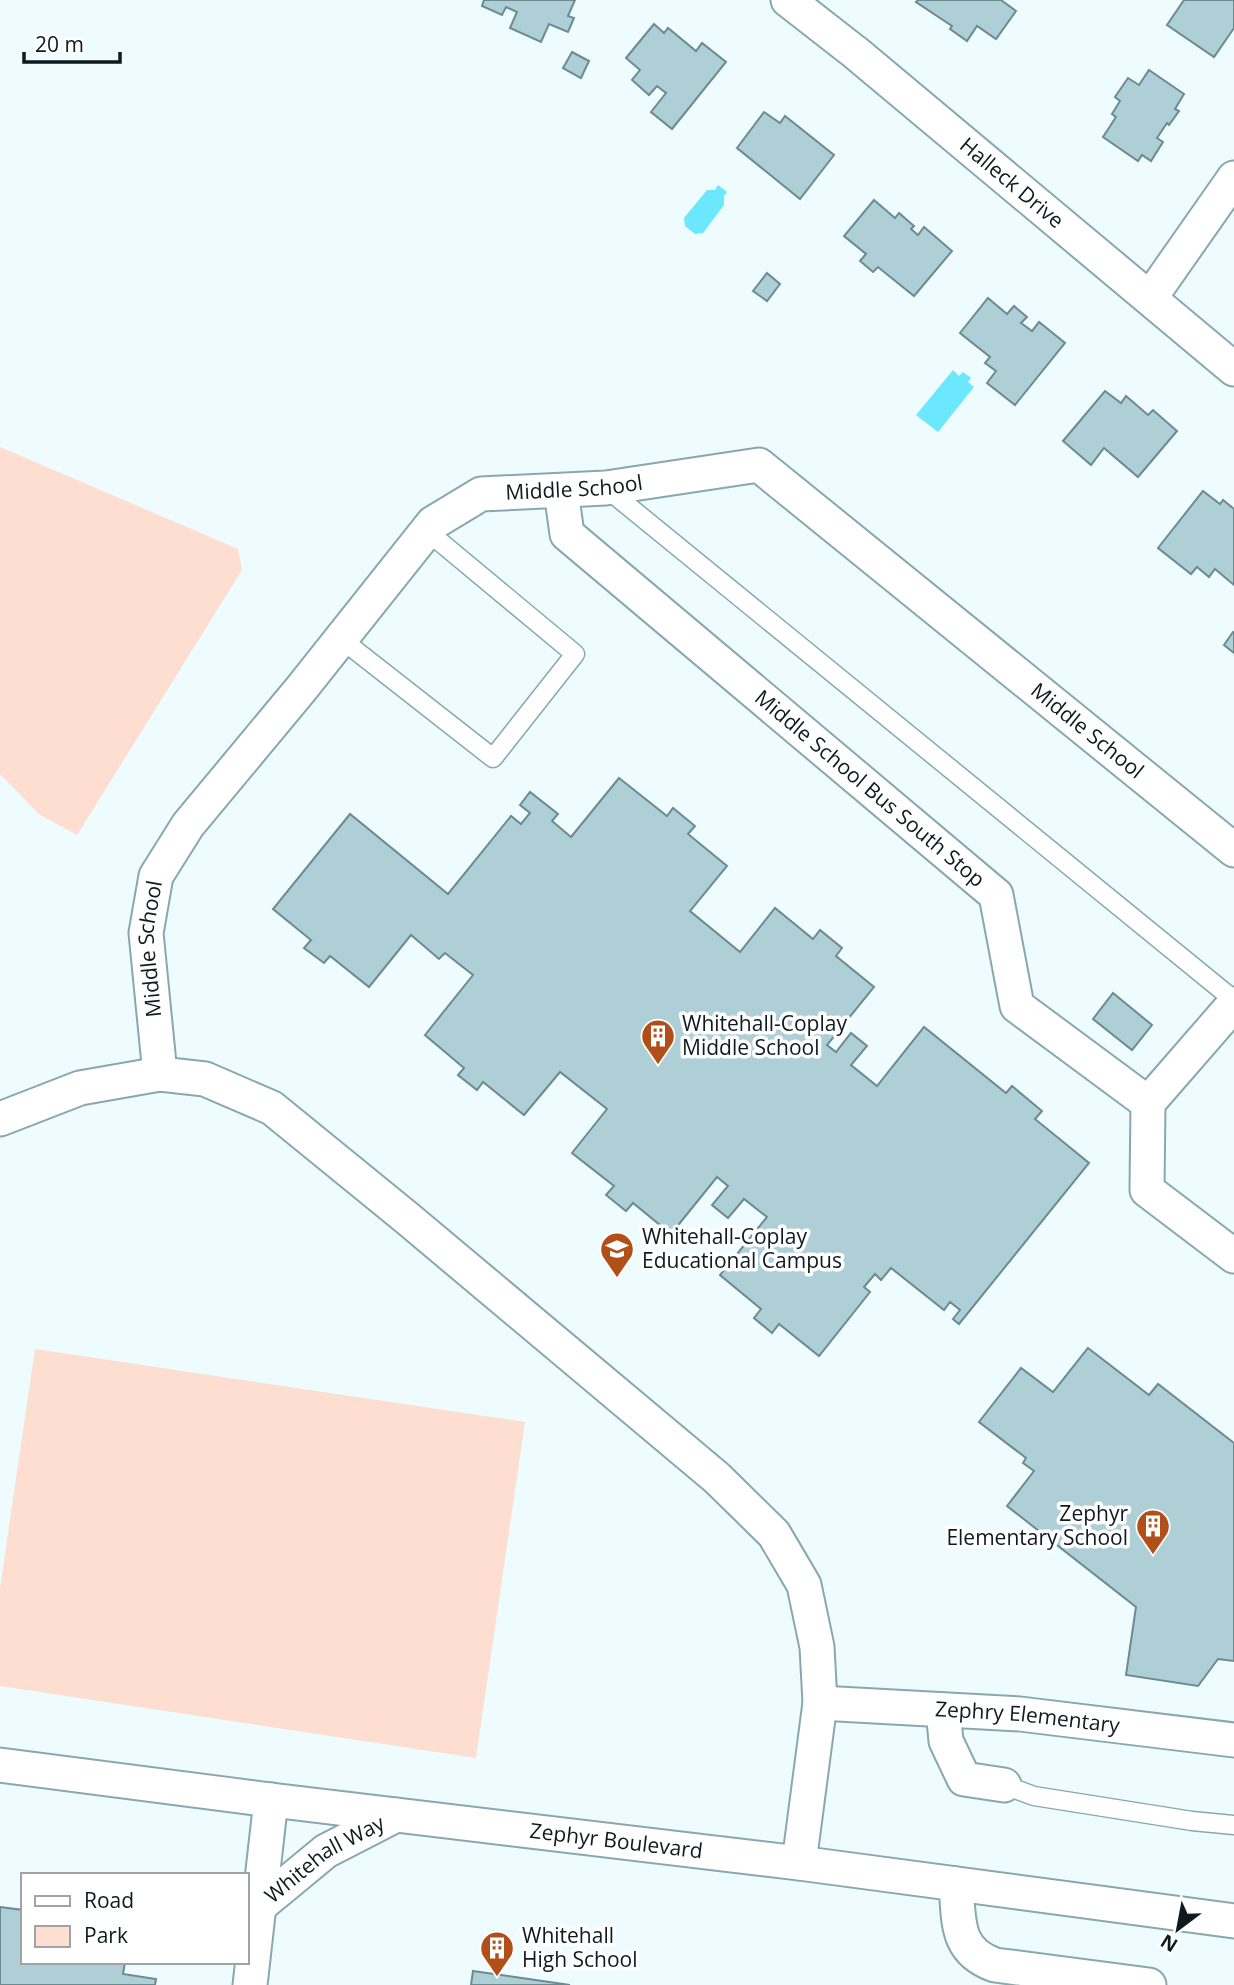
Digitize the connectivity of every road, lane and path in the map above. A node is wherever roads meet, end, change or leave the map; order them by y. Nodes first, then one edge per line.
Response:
1 (797, 3) edge
2 (1234, 178) edge
3 (1150, 298) junction
4 (1234, 369) edge
5 (606, 488) junction
6 (561, 491) junction
7 (427, 531) junction
8 (341, 639) junction
9 (1234, 850) edge
10 (1234, 1002) edge
11 (160, 1074) junction
12 (1148, 1103) junction
13 (0, 1119) edge
14 (1234, 1256) edge
15 (820, 1703) junction
16 (943, 1710) junction
17 (1234, 1740) edge
18 (0, 1765) edge
19 (1004, 1785) joint
20 (271, 1800) junction
21 (396, 1815) junction
22 (1234, 1825) edge
23 (799, 1863) junction
24 (956, 1884) junction
25 (257, 1908) junction
26 (1234, 1921) edge
27 (250, 1985) edge
28 (1149, 1985) edge

1 - 3 street, Halleck Drive
2 - 3 street
3 - 4 street, Halleck Drive
5 - 6 street, Middle School
5 - 9 street, Middle School
5 - 10 lane
6 - 7 street, Middle School
6 - 12 street, Middle School Bus South Stop
7 - 8 street, Middle School
7 - 8 lane
8 - 11 street, Middle School
10 - 12 street
11 - 13 street
11 - 15 street
12 - 14 street
15 - 16 street, Zephry Elementary
15 - 23 street
16 - 17 street, Zephry Elementary
16 - 19 street
18 - 20 street, Zephyr Boulevard
19 - 22 lane
20 - 21 street, Zephyr Boulevard
20 - 25 street, Whitehall Way
21 - 23 street, Zephyr Boulevard
21 - 25 street, Whitehall Way
23 - 24 street, Zephyr Boulevard
24 - 26 street, Zephyr Boulevard
24 - 28 street
25 - 27 street, Whitehall Way

